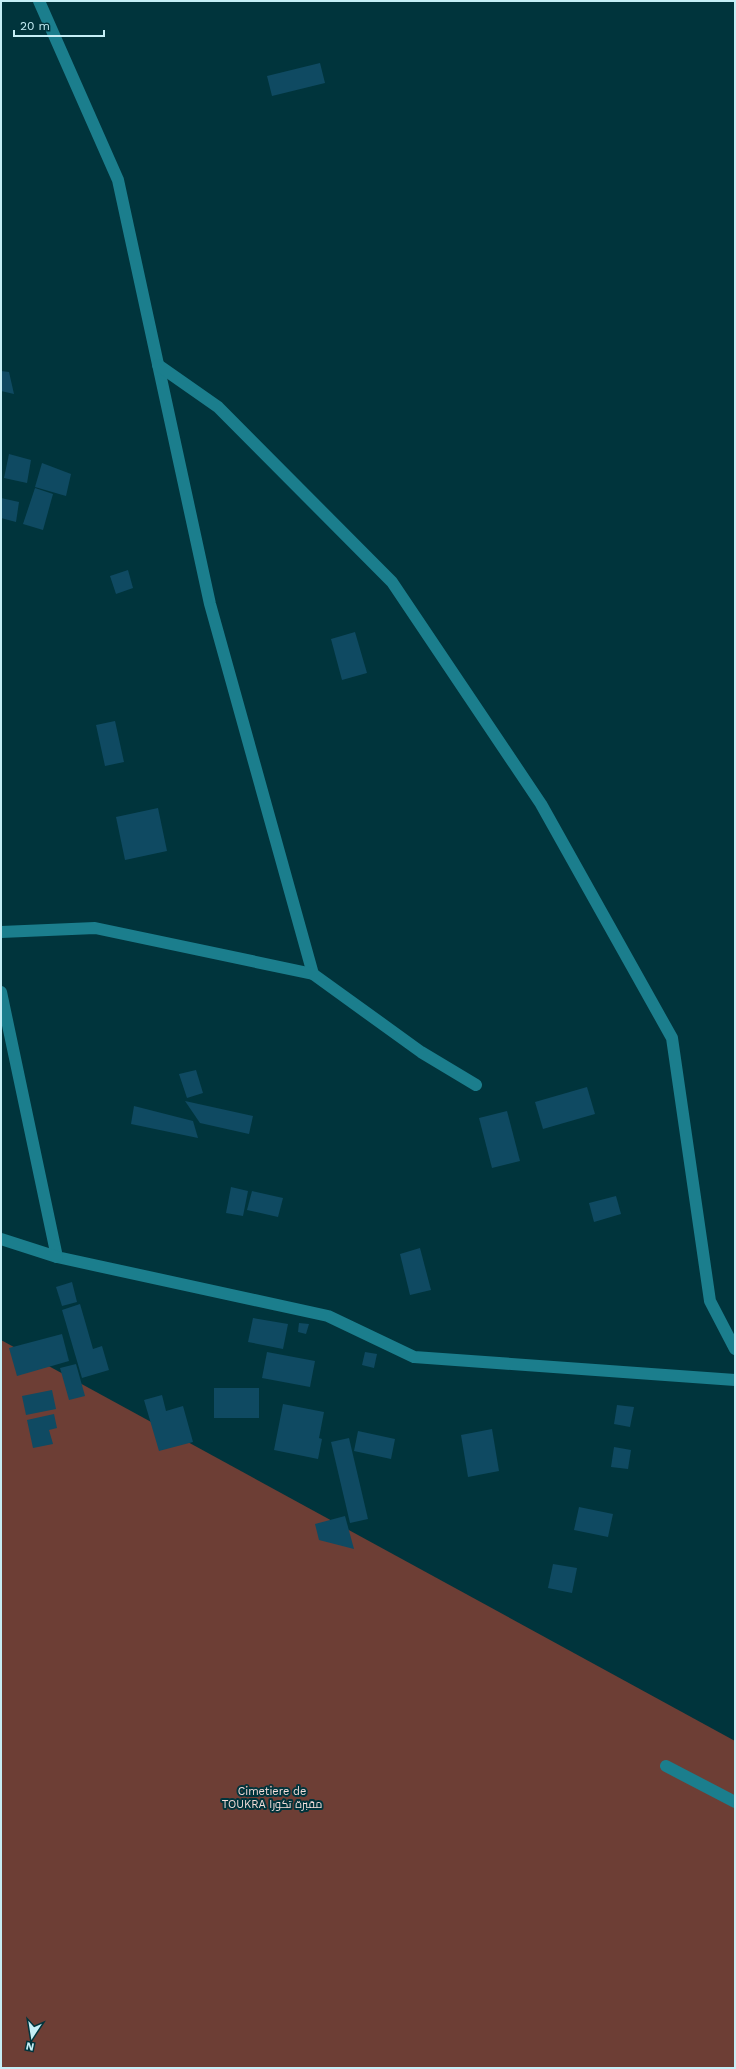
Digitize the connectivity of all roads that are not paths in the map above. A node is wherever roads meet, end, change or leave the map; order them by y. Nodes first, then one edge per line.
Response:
1 (39, 1) edge
2 (158, 365) junction
3 (1, 932) edge
4 (313, 974) junction
5 (1, 992) edge
6 (476, 1085) dead end
7 (1, 1239) edge
8 (56, 1257) junction
9 (735, 1349) edge
10 (735, 1380) edge
11 (666, 1766) dead end
12 (735, 1802) edge

1 - 2 street
2 - 4 street
2 - 9 street
3 - 4 street
4 - 6 street
5 - 8 street
7 - 8 street
8 - 10 street
11 - 12 street

